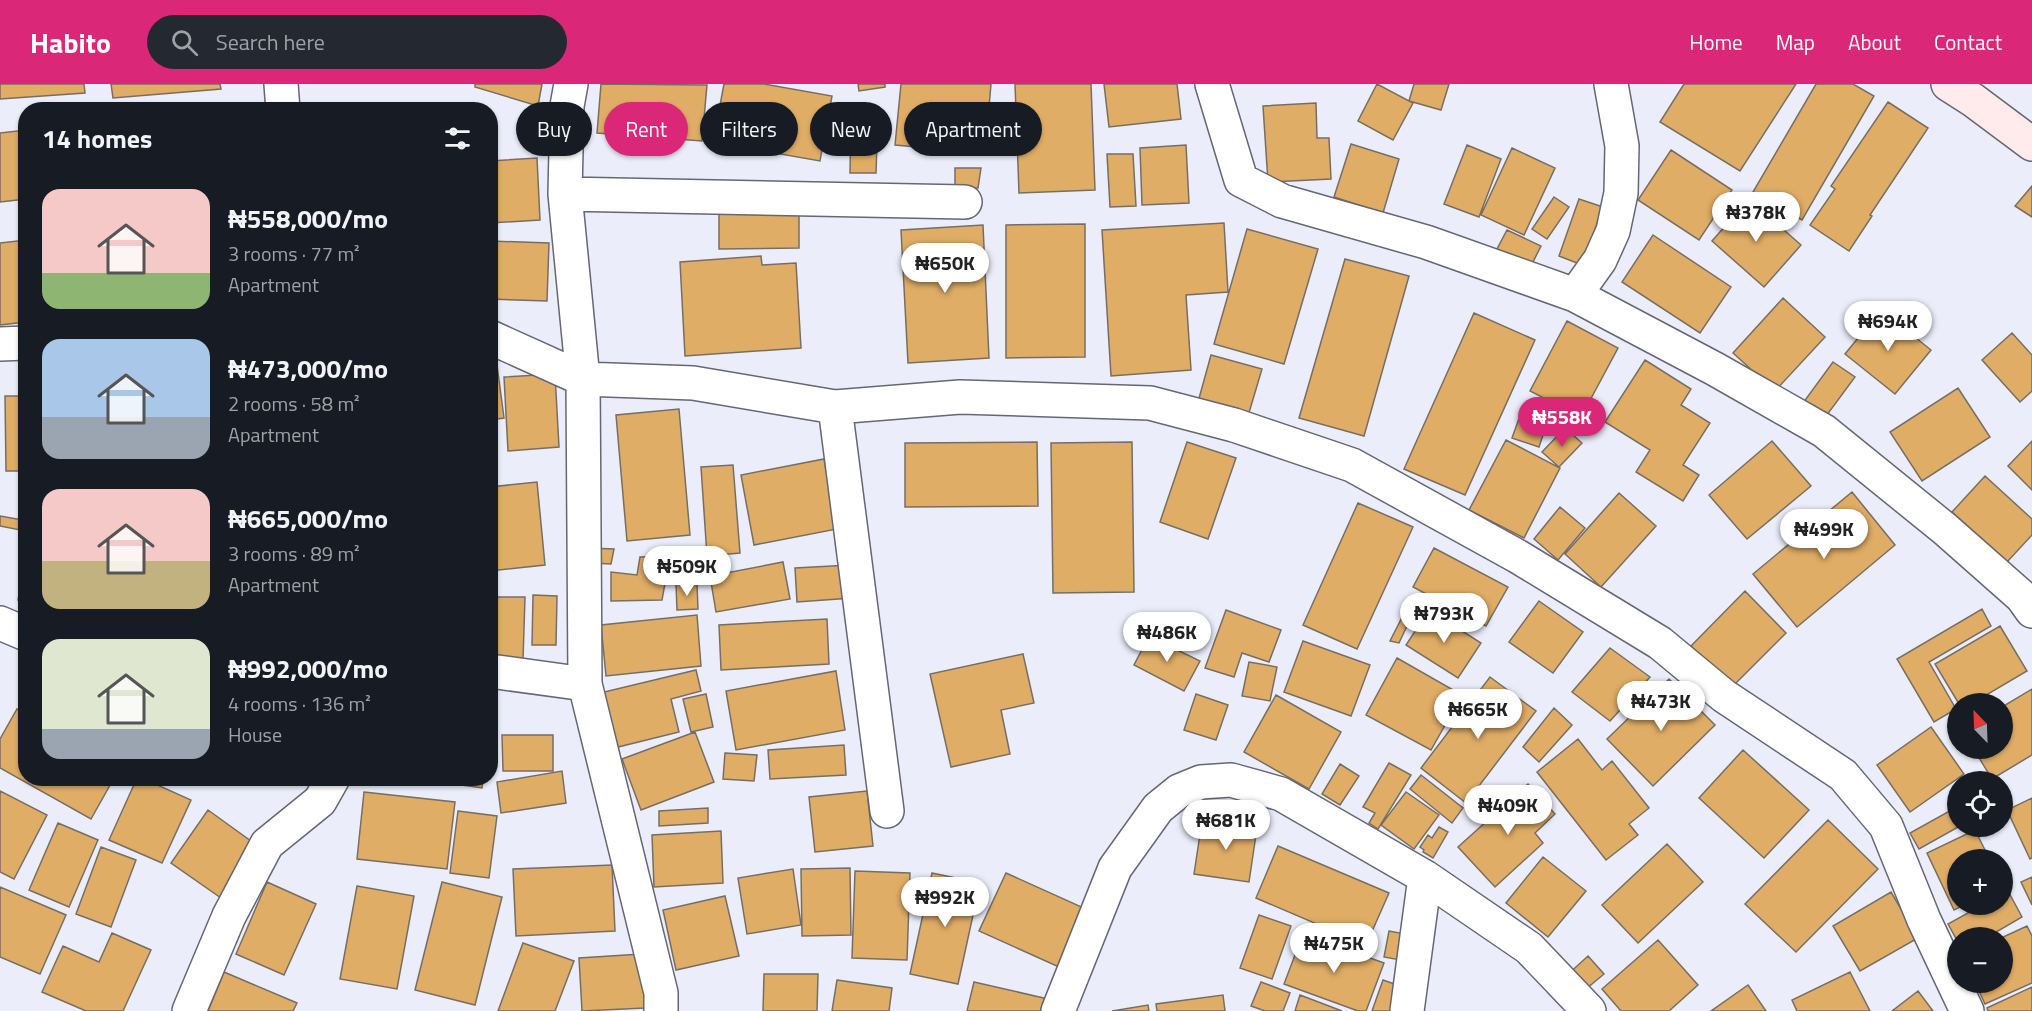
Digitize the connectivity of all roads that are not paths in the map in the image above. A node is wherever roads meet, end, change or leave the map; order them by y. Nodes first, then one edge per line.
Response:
1 (281, 84) edge
2 (571, 84) edge
3 (1212, 84) edge
4 (1611, 84) edge
5 (1948, 84) edge
6 (282, 102) edge
7 (2032, 144) edge
8 (565, 194) junction
9 (966, 202) dead end
10 (1575, 295) junction
11 (498, 341) edge
12 (18, 343) edge
13 (0, 344) edge
14 (583, 378) junction
15 (835, 407) junction
16 (2032, 610) edge
17 (0, 623) edge
18 (18, 631) edge
19 (498, 672) edge
20 (585, 684) junction
21 (328, 786) edge
22 (887, 811) dead end
23 (1425, 877) junction
24 (189, 1011) edge
25 (661, 1011) edge
26 (1058, 1011) edge
27 (1407, 1011) edge
28 (1589, 1011) edge
29 (1967, 1011) edge

1 - 6 street
2 - 8 street
3 - 10 street
4 - 10 street
5 - 7 street
8 - 9 street
8 - 14 street
10 - 16 street
11 - 14 street
12 - 13 street
14 - 15 street
14 - 20 street
15 - 22 street
15 - 29 street
17 - 18 street
19 - 20 street
20 - 25 street
21 - 24 street
23 - 26 street
23 - 27 street
23 - 28 street

